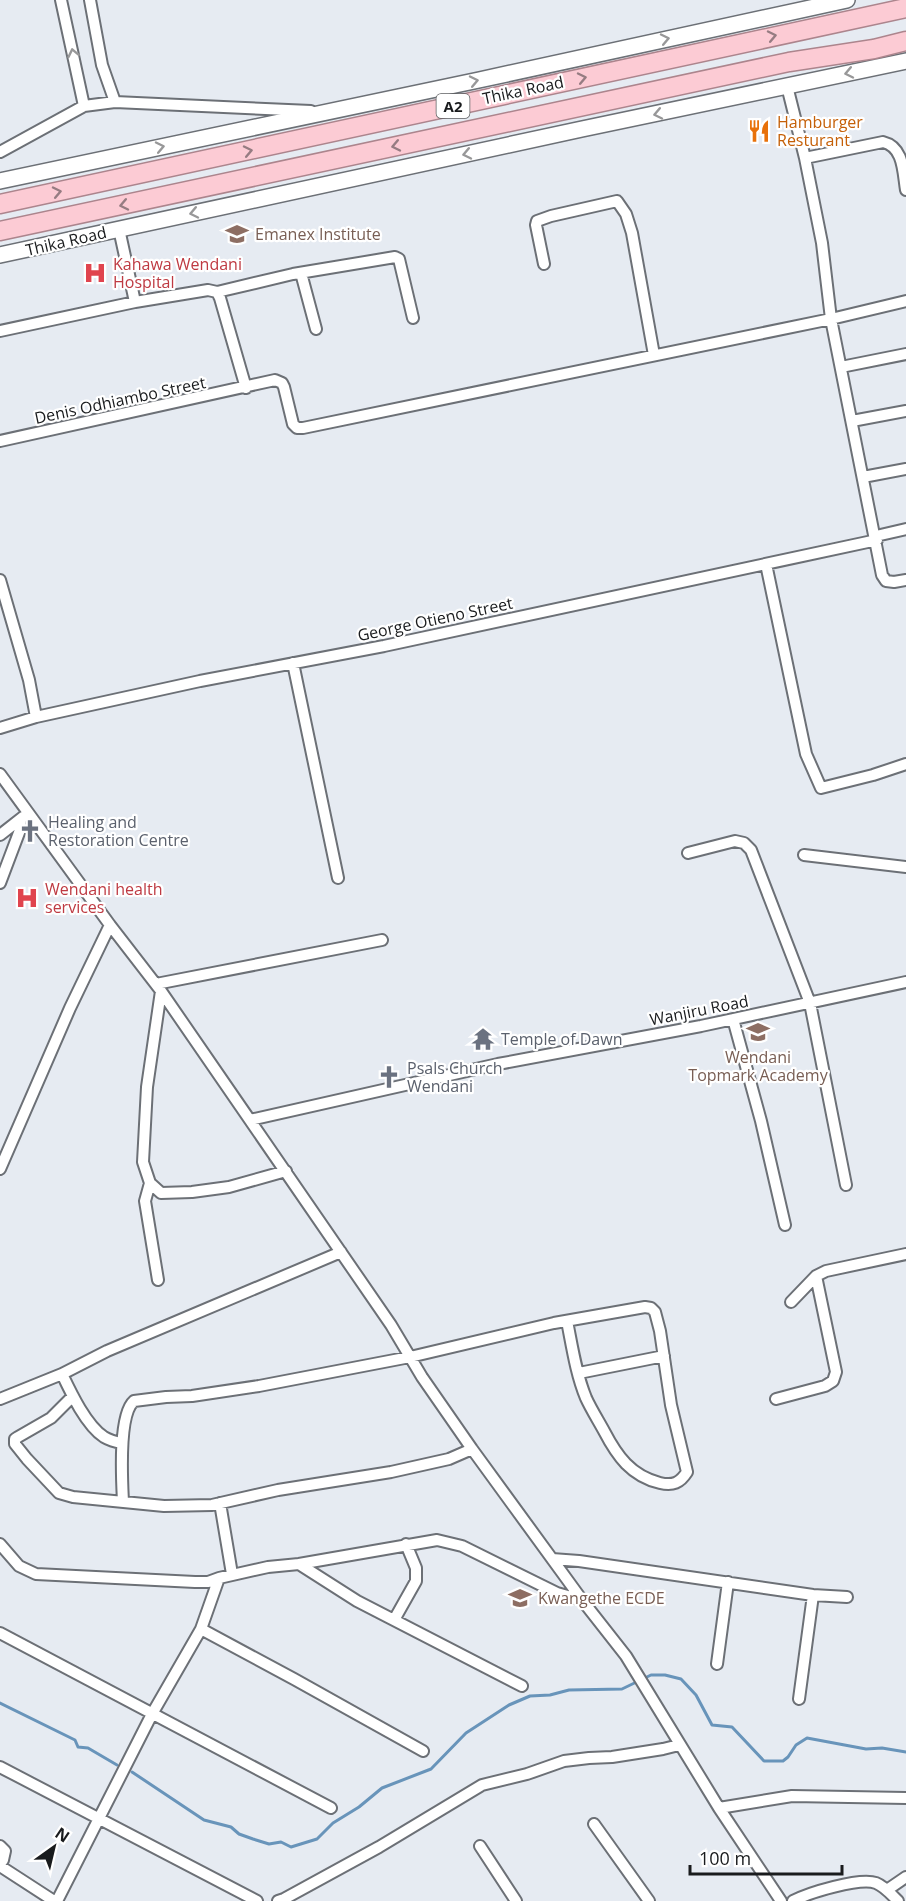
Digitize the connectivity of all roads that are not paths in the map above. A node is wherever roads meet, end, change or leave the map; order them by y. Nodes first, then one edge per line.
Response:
1 (61, 0) edge
2 (90, 0) edge
3 (847, 0) edge
4 (906, 7) edge
5 (906, 41) edge
6 (906, 46) edge
7 (874, 49) junction
8 (906, 61) edge
9 (787, 86) junction
10 (115, 102) junction
11 (84, 106) junction
12 (327, 112) junction
13 (0, 152) edge
14 (805, 158) junction
15 (0, 181) edge
16 (906, 190) edge
17 (0, 204) edge
18 (119, 229) junction
19 (0, 231) edge
20 (0, 255) edge
21 (544, 264) dead end
22 (301, 273) junction
23 (217, 292) junction
24 (906, 301) edge
25 (135, 302) junction
26 (413, 318) dead end
27 (831, 319) junction
28 (316, 329) dead end
29 (0, 331) edge
30 (906, 354) edge
31 (654, 355) junction
32 (841, 368) junction
33 (246, 388) junction
34 (906, 411) edge
35 (852, 421) junction
36 (0, 441) edge
37 (906, 469) edge
38 (863, 477) junction
39 (906, 529) edge
40 (876, 538) junction
41 (766, 564) junction
42 (0, 580) edge
43 (906, 580) edge
44 (293, 663) junction
45 (36, 717) junction
46 (0, 728) edge
47 (906, 764) edge
48 (0, 774) edge
49 (24, 816) junction
50 (0, 835) edge
51 (688, 853) dead end
52 (804, 855) dead end
53 (906, 867) edge
54 (338, 879) dead end
55 (0, 883) edge
56 (110, 925) junction
57 (382, 940) dead end
58 (906, 982) edge
59 (159, 987) junction
60 (810, 1003) junction
61 (733, 1019) junction
62 (250, 1120) junction
63 (0, 1169) edge
64 (286, 1171) junction
65 (150, 1183) junction
66 (846, 1185) dead end
67 (785, 1225) dead end
68 (341, 1252) junction
69 (906, 1254) edge
70 (816, 1276) junction
71 (158, 1280) dead end
72 (791, 1302) dead end
73 (567, 1321) junction
74 (664, 1356) junction
75 (410, 1357) junction
76 (579, 1372) junction
77 (62, 1374) junction
78 (73, 1396) junction
79 (0, 1399) edge
80 (776, 1399) dead end
81 (122, 1443) junction
82 (472, 1449) junction
83 (123, 1502) junction
84 (220, 1503) junction
85 (0, 1544) edge
86 (406, 1544) junction
87 (552, 1559) junction
88 (299, 1564) junction
89 (231, 1574) junction
90 (219, 1578) junction
91 (728, 1582) junction
92 (813, 1595) junction
93 (847, 1597) dead end
94 (582, 1600) junction
95 (394, 1620) junction
96 (201, 1629) junction
97 (0, 1633) edge
98 (717, 1664) dead end
99 (522, 1686) dead end
100 (799, 1699) dead end
101 (152, 1714) junction
102 (679, 1744) junction
103 (423, 1751) dead end
104 (0, 1767) edge
105 (906, 1798) edge
106 (331, 1808) dead end
107 (719, 1808) junction
108 (97, 1819) junction
109 (594, 1824) dead end
110 (0, 1846) edge
111 (480, 1846) dead end
112 (0, 1865) edge
113 (906, 1877) edge
114 (887, 1890) junction
115 (56, 1901) edge
116 (257, 1901) edge
117 (278, 1901) edge
118 (516, 1901) edge
119 (649, 1901) edge
120 (781, 1901) edge
121 (793, 1901) edge
122 (898, 1901) edge

11 -> 1 street
2 - 10 street
12 -> 3 main road, Thika Road
17 -> 4 highway, Thika Road / A2
5 - 7 highway, Thika Road / A2
6 - 7 highway
7 -> 19 highway, Thika Road / A2
8 -> 9 main road, Thika Road
9 - 14 street
9 -> 18 main road, Thika Road
10 - 11 street
10 - 12 street
11 - 13 street
15 -> 12 main road, Thika Road
14 - 16 street
14 - 27 street
18 - 20 main road, Thika Road
18 - 25 street
21 - 31 street
22 - 23 street
22 - 26 street
22 - 28 street
23 - 25 street
23 - 33 street
24 - 27 street
25 - 29 street
27 - 31 street
27 - 32 street
30 - 32 street
31 - 33 street, Denis Odhiambo Street
32 - 35 street
33 - 36 street, Denis Odhiambo Street
34 - 35 street
35 - 38 street
37 - 38 street
38 - 40 street
39 - 40 street, George Otieno Street
40 - 41 street, George Otieno Street
40 - 43 street
41 - 44 street, George Otieno Street
41 - 47 street
42 - 45 street
44 - 45 street, George Otieno Street
44 - 54 street
45 - 46 street, George Otieno Street
48 - 49 street
49 - 50 street
49 - 55 street
49 - 56 street
51 - 60 street
52 - 53 street
56 - 59 street
56 - 63 street
57 - 59 street
58 - 60 street, Wanjiru Road
59 - 62 street
59 - 65 street
60 - 61 street, Wanjiru Road
60 - 66 street
61 - 62 street, Wanjiru Road
61 - 67 street
62 - 64 street
64 - 65 street
64 - 68 street
65 - 71 street
68 - 75 street
68 - 77 street
69 - 70 street
70 - 72 street
70 - 80 street
73 - 74 street
73 - 75 street
73 - 76 street
74 - 76 street
74 - 76 street
75 - 81 street
75 - 82 street
77 - 78 street
77 - 79 street
78 - 81 street
78 - 83 street
81 - 83 street
82 - 84 street
82 - 87 street
83 - 84 street
84 - 89 street
85 - 90 street
86 - 88 street
86 - 94 street
86 - 95 street
87 - 91 street
87 - 94 street
88 - 89 street
88 - 95 street
89 - 90 street
90 - 96 street
91 - 92 street
91 - 98 street
92 - 93 street
92 - 100 street
94 - 102 street
95 - 99 street
96 - 101 street
96 - 103 street
97 - 101 street
101 - 106 street
101 - 108 street
102 - 107 street
102 - 117 street
104 - 108 street
105 - 107 street
107 - 120 street
108 - 115 street
108 - 116 street
109 - 119 street
110 - 112 street
111 - 118 street
112 - 115 street
113 - 114 street
114 - 121 street
114 - 122 street

